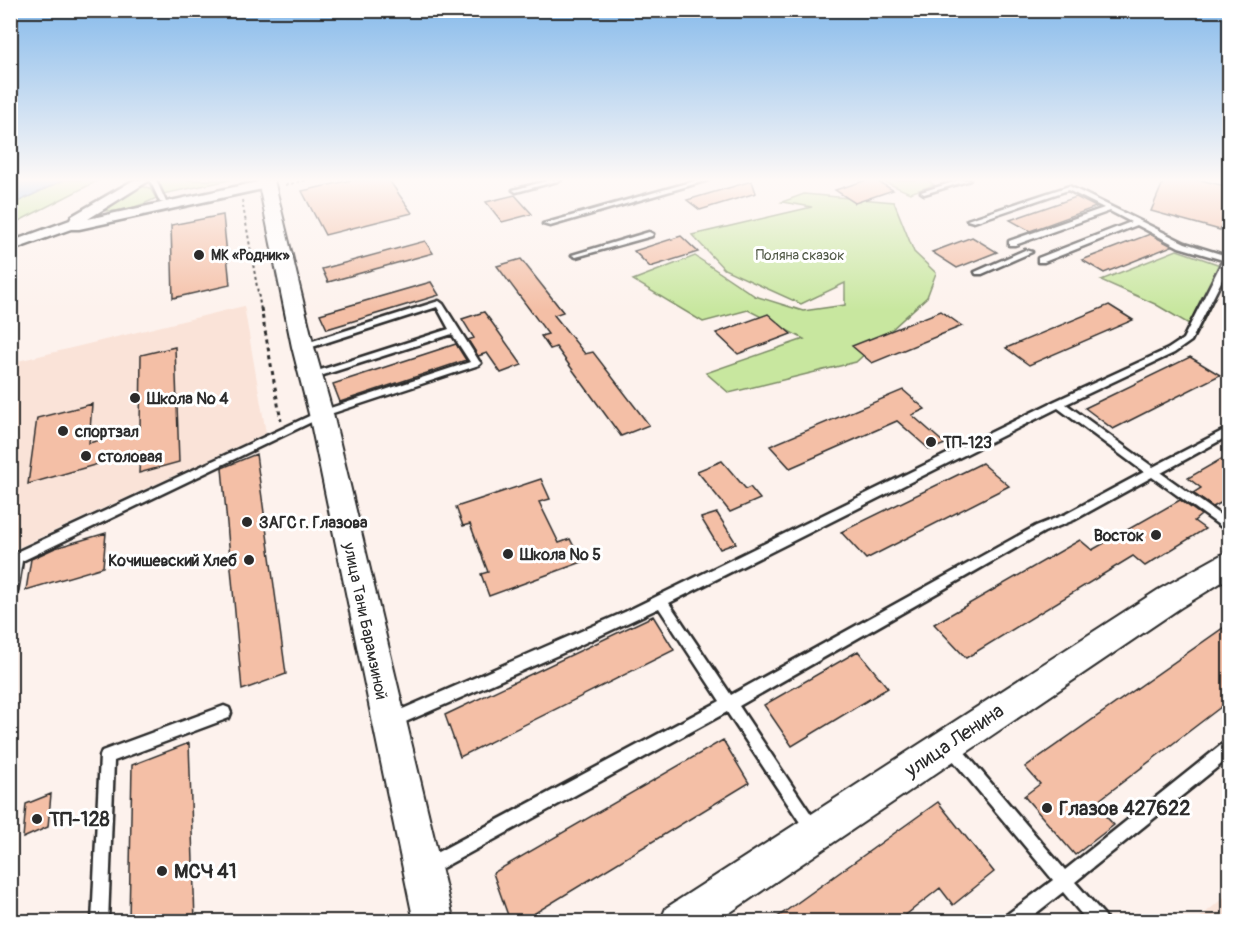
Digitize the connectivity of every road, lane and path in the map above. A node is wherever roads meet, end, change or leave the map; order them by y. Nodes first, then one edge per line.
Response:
1 (80, 223) edge
2 (81, 223) edge
3 (246, 223) edge
4 (279, 223) edge
5 (1068, 223) edge
6 (1135, 223) edge
7 (1137, 223) edge
8 (74, 225) junction
9 (649, 234) dead end
10 (1012, 243) dead end
11 (10, 247) edge
12 (1028, 252) dead end
13 (576, 255) dead end
14 (1229, 259) edge
15 (1041, 260) dead end
16 (980, 272) dead end
17 (454, 330) junction
18 (303, 347) junction
19 (311, 376) junction
20 (1058, 403) junction
21 (321, 414) junction
22 (1230, 430) edge
23 (283, 432) junction
24 (1152, 471) junction
25 (1230, 529) edge
26 (14, 560) edge
27 (1225, 571) edge
28 (11, 592) edge
29 (661, 601) junction
30 (729, 704) junction
31 (224, 713) dead end
32 (388, 722) junction
33 (949, 744) junction
34 (1230, 747) edge
35 (816, 833) junction
36 (421, 870) junction
37 (1064, 881) junction
38 (426, 918) edge
39 (100, 921) edge
40 (681, 921) edge
41 (1011, 921) edge
42 (1099, 921) edge

1 - 8 street
2 - 8 street
3 - 23 path
4 - 18 street, улица Тани Барамзиной
5 - 10 lane
6 - 15 lane
7 - 14 lane
8 - 11 street
9 - 13 lane
12 - 16 lane
14 - 20 lane
17 - 18 lane
17 - 19 lane
17 - 21 lane
18 - 19 street, улица Тани Барамзиной
19 - 21 street, улица Тани Барамзиной
20 - 24 lane
20 - 29 lane
21 - 23 lane
21 - 32 street, улица Тани Барамзиной
22 - 24 lane
23 - 26 lane
24 - 25 lane
24 - 30 lane
26 - 28 lane
27 - 33 street, улица Ленина
29 - 30 lane
29 - 32 lane
30 - 35 lane
30 - 36 lane
31 - 39 lane
32 - 36 street, улица Тани Барамзиной
33 - 35 street, улица Ленина
33 - 37 lane
34 - 37 lane
35 - 40 street, улица Ленина
36 - 38 street, улица Тани Барамзиной
37 - 41 lane
37 - 42 lane

